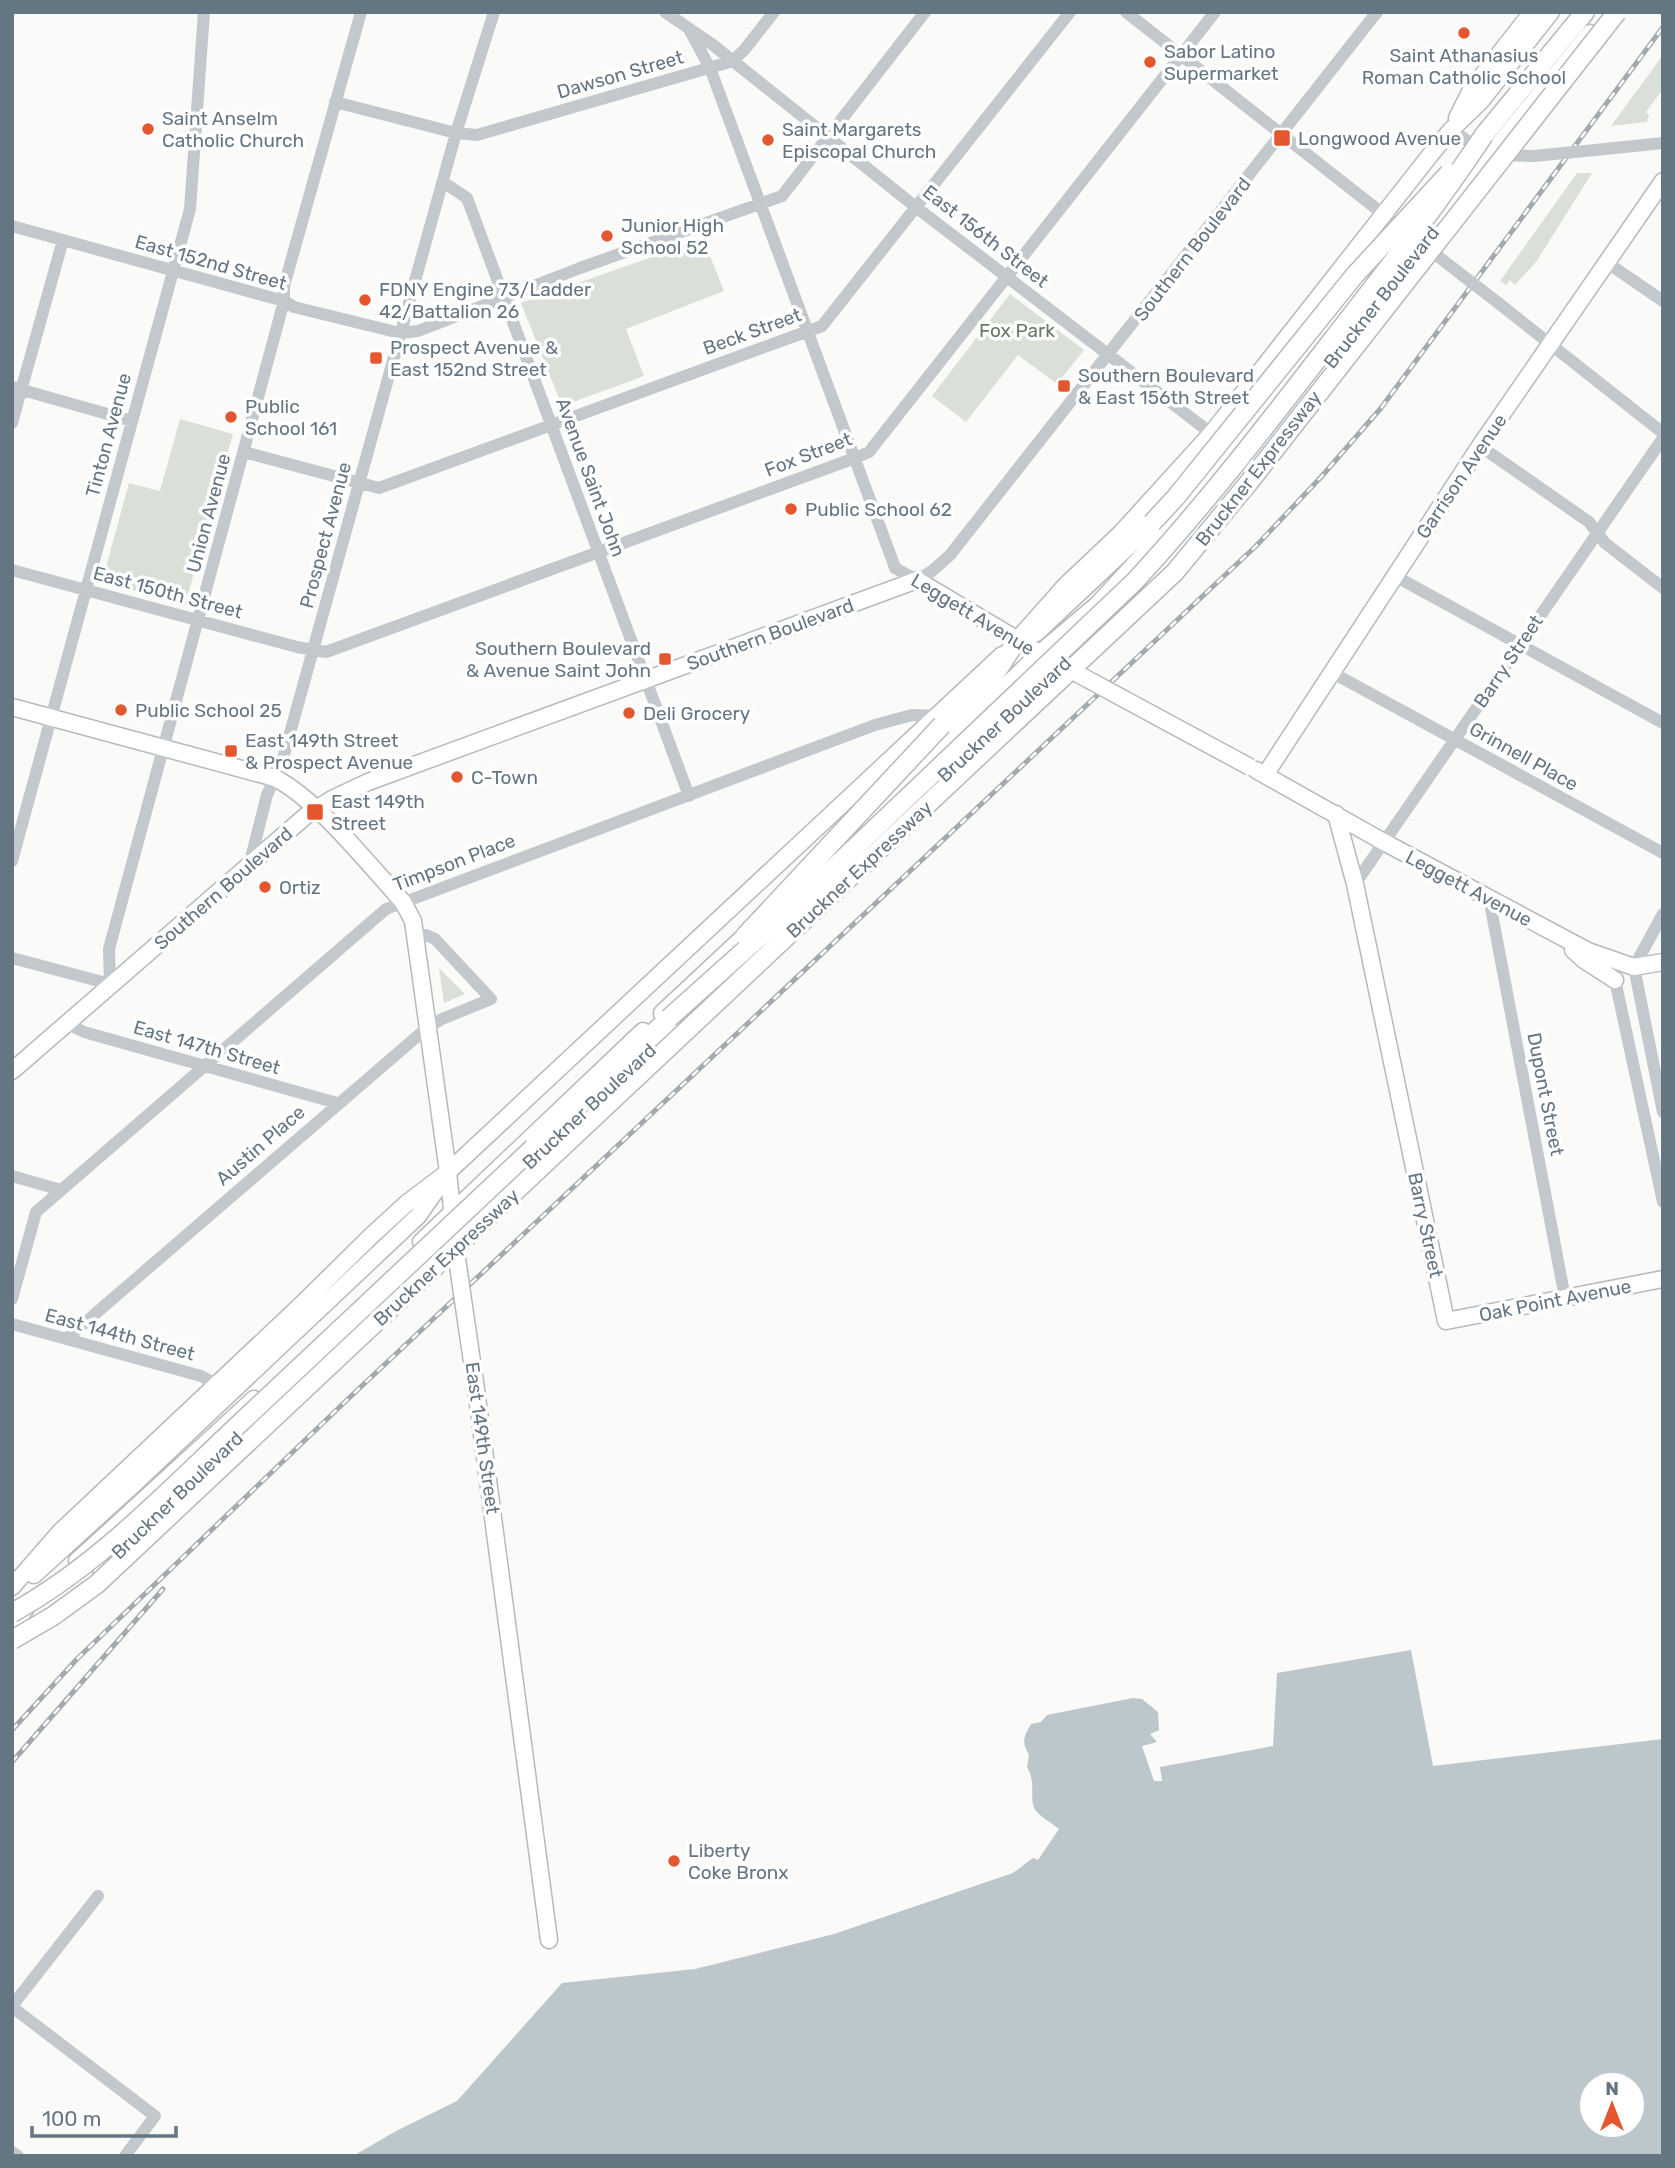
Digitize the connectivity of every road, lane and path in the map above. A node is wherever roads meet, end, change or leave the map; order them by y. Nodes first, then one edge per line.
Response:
1 (204, 12) edge
2 (362, 12) edge
3 (494, 12) edge
4 (665, 12) edge
5 (774, 12) edge
6 (925, 12) edge
7 (1070, 12) edge
8 (1126, 12) edge
9 (1216, 12) edge
10 (1377, 12) edge
11 (1532, 12) edge
12 (1551, 12) edge
13 (1576, 12) edge
14 (1585, 12) edge
15 (1607, 12) edge
16 (1617, 12) edge
17 (690, 31) junction
18 (1181, 57) junction
19 (733, 61) junction
20 (710, 68) junction
21 (335, 102) junction
22 (1451, 130) junction
23 (456, 134) junction
24 (828, 135) junction
25 (1282, 135) junction
26 (1478, 140) junction
27 (1663, 143) edge
28 (1490, 155) junction
29 (1663, 181) edge
30 (443, 182) junction
31 (761, 204) junction
32 (917, 208) junction
33 (1383, 214) junction
34 (12, 226) edge
35 (1406, 232) junction
36 (63, 240) junction
37 (1422, 244) junction
38 (1606, 262) junction
39 (173, 271) junction
40 (1008, 277) junction
41 (504, 298) junction
42 (284, 301) junction
43 (1663, 301) edge
44 (807, 331) junction
45 (400, 332) junction
46 (1550, 345) junction
47 (1109, 355) junction
48 (17, 388) edge
49 (132, 421) junction
50 (12, 423) edge
51 (552, 425) junction
52 (1663, 433) edge
53 (1211, 434) junction
54 (1663, 438) edge
55 (1480, 446) junction
56 (1232, 450) junction
57 (244, 452) junction
58 (855, 458) junction
59 (1251, 464) junction
60 (359, 484) junction
61 (1597, 531) junction
62 (598, 552) junction
63 (12, 570) edge
64 (1395, 576) junction
65 (917, 580) junction
66 (1663, 588) edge
67 (87, 590) junction
68 (198, 620) junction
69 (1017, 640) junction
70 (1520, 644) junction
71 (313, 651) junction
72 (1040, 653) junction
73 (1069, 669) junction
74 (1331, 672) junction
75 (646, 680) junction
76 (12, 707) edge
77 (51, 718) junction
78 (940, 720) junction
79 (1663, 723) edge
80 (1455, 740) junction
81 (163, 748) junction
82 (1265, 775) junction
83 (275, 778) junction
84 (689, 796) junction
85 (315, 808) junction
86 (1336, 814) junction
87 (1382, 841) junction
88 (1663, 853) edge
89 (12, 862) edge
90 (249, 866) junction
91 (1354, 884) junction
92 (1489, 898) junction
93 (403, 902) junction
94 (1663, 914) edge
95 (415, 936) junction
96 (1559, 937) junction
97 (12, 958) edge
98 (1663, 962) edge
99 (1634, 967) junction
100 (1615, 980) joint
101 (110, 984) junction
102 (669, 1018) junction
103 (68, 1024) junction
104 (428, 1027) junction
105 (204, 1066) junction
106 (12, 1071) edge
107 (337, 1103) junction
108 (1663, 1112) edge
109 (448, 1172) junction
110 (12, 1177) edge
111 (61, 1190) junction
112 (1663, 1202) edge
113 (453, 1212) junction
114 (455, 1231) junction
115 (1663, 1279) edge
116 (1565, 1297) junction
117 (12, 1299) edge
118 (1446, 1321) joint
119 (12, 1324) edge
120 (66, 1339) junction
121 (216, 1384) junction
122 (225, 1450) junction
123 (160, 1485) junction
124 (12, 1589) edge
125 (19, 1611) edge
126 (12, 1619) edge
127 (12, 1628) edge
128 (12, 1637) edge
129 (98, 1896) dead end
130 (549, 1940) dead end
131 (12, 2007) edge
132 (12, 2152) edge
133 (18, 2156) edge
134 (125, 2156) edge

1 - 39 street, Tinton Avenue
2 - 21 street, Union Avenue
3 - 23 street, Prospect Avenue
4 - 17 street, East 156th Street
5 - 19 street
6 - 24 street
7 - 32 street, Beck Street
8 - 18 street
9 - 18 street, Fox Street
10 - 25 street, Southern Boulevard
11 - 22 main road
12 - 22 main road
13 - 26 main road, Bruckner Boulevard
14 - 26 highway, Bruckner Expressway
15 - 28 main road, Bruckner Boulevard
16 - 128 highway, Bruckner Expressway, bridge
17 - 19 street, East 156th Street
17 - 20 street, Leggett Avenue
18 - 25 street
18 - 40 street, Fox Street
19 - 20 street, Dawson Street
19 - 24 street, East 156th Street
20 - 23 street, Dawson Street
20 - 31 street, Leggett Avenue
21 - 23 street, Dawson Street
21 - 42 street, Union Avenue
22 - 26 street
22 - 33 main road
23 - 30 street, Prospect Avenue
24 - 31 street
24 - 32 street, East 156th Street
25 - 33 street
25 - 47 street, Southern Boulevard
26 - 28 street
26 - 35 main road, Bruckner Boulevard
26 - 69 highway, bridge
26 - 102 highway, Bruckner Expressway, bridge
27 - 28 street, bridge
28 - 37 main road, Bruckner Boulevard
29 - 38 main road, Garrison Avenue
30 - 41 street, Avenue Saint John
30 - 45 street, Prospect Avenue
31 - 41 street
31 - 44 street, Leggett Avenue
32 - 40 street, East 156th Street
32 - 44 street, Beck Street
33 - 35 street
33 - 53 main road
34 - 36 street, East 152nd Street
35 - 37 street
35 - 56 main road, Bruckner Boulevard
36 - 39 street, East 152nd Street
36 - 48 street
37 - 46 street, bridge
37 - 59 main road, Bruckner Boulevard
38 - 43 street
38 - 46 main road, Garrison Avenue
39 - 42 street, East 152nd Street
39 - 49 street, Tinton Avenue
40 - 47 street, East 156th Street
40 - 58 street, Fox Street
41 - 45 street
41 - 51 street, Avenue Saint John
42 - 45 street, East 152nd Street
42 - 57 street, Union Avenue
44 - 51 street, Beck Street
44 - 58 street, Leggett Avenue
45 - 60 street, Prospect Avenue
46 - 52 street
46 - 55 main road, Garrison Avenue
47 - 53 street, East 156th Street
47 - 65 street, Southern Boulevard
48 - 49 street
48 - 50 street
49 - 67 street, Tinton Avenue
51 - 60 street, Beck Street
51 - 62 street, Avenue Saint John
53 - 56 street, East 156th Street
53 - 69 main road
54 - 61 street, Barry Street
55 - 61 street
55 - 64 main road, Garrison Avenue
56 - 59 street, East 156th Street
56 - 72 main road, Bruckner Boulevard
57 - 60 street, Beck Street
57 - 68 street, Union Avenue
58 - 62 street, Fox Street
58 - 65 street, Leggett Avenue
59 - 73 main road, Bruckner Boulevard
60 - 71 street, Prospect Avenue
61 - 66 street
61 - 70 street, Barry Street
62 - 71 street, Fox Street
62 - 75 street, Avenue Saint John
63 - 67 street, East 150th Street
64 - 70 street
64 - 74 main road, Garrison Avenue
65 - 69 main road, Leggett Avenue
65 - 75 main road, Southern Boulevard
67 - 68 street, East 150th Street
67 - 77 street, Tinton Avenue
68 - 71 street, East 150th Street
68 - 81 street, Union Avenue
69 - 72 main road, Leggett Avenue
69 - 78 highway
70 - 79 street
70 - 80 street, Barry Street
71 - 83 street, Prospect Avenue
72 - 73 main road, Leggett Avenue
72 - 113 main road, Bruckner Boulevard
73 - 82 main road, Leggett Avenue, bridge
73 - 114 main road, Bruckner Boulevard
74 - 80 street, Grinnell Place
74 - 82 main road, Garrison Avenue
75 - 84 street, Avenue Saint John
75 - 85 main road, Southern Boulevard
76 - 77 main road, East 149th Street
77 - 81 main road, East 149th Street
77 - 89 street, Tinton Avenue
78 - 84 street, Timpson Place
78 - 102 highway, bridge
78 - 109 main road, Bruckner Boulevard
80 - 87 street, Barry Street
80 - 88 street, Grinnell Place
81 - 83 main road, East 149th Street
81 - 101 street, Union Avenue
82 - 86 main road, Leggett Avenue
83 - 85 main road, East 149th Street
83 - 90 street, Prospect Avenue
84 - 93 street, Timpson Place
85 - 90 main road, Southern Boulevard
85 - 93 main road, East 149th Street
86 - 87 main road, Leggett Avenue
86 - 91 main road, Barry Street
87 - 91 street, Barry Street
87 - 92 main road, Leggett Avenue
90 - 101 main road, Southern Boulevard
91 - 118 main road, Barry Street
92 - 96 main road, Leggett Avenue
92 - 116 street, Dupont Street
93 - 95 main road, East 149th Street
93 - 105 street, Timpson Place
94 - 99 street
95 - 104 main road, East 149th Street
95 - 104 street, Austin Place
96 - 99 main road, Leggett Avenue
96 - 100 main road
97 - 101 street
98 - 99 main road
99 - 108 street
100 - 112 street
101 - 103 main road, Southern Boulevard
102 - 125 highway, Bruckner Expressway, bridge
103 - 105 street, East 147th Street
103 - 106 main road, Southern Boulevard
104 - 107 street, Austin Place
104 - 109 main road, East 149th Street
105 - 107 street, East 147th Street
105 - 111 street, Timpson Place
107 - 120 street, Austin Place
109 - 113 main road, East 149th Street
109 - 121 main road, Bruckner Boulevard
109 - 124 main road, Bruckner Boulevard
110 - 111 street
111 - 117 street, Timpson Place
113 - 114 main road, East 149th Street
113 - 123 main road, Bruckner Boulevard
114 - 122 main road, Bruckner Boulevard
114 - 130 main road, East 149th Street, bridge
115 - 116 main road, Oak Point Avenue
116 - 118 main road, Oak Point Avenue
119 - 120 street, East 144th Street
120 - 121 street, East 144th Street
121 - 124 main road, Bruckner Boulevard
122 - 123 main road
122 - 128 main road, Bruckner Boulevard
123 - 125 main road, Bruckner Boulevard
125 - 126 main road, Bruckner Boulevard
125 - 127 main road
129 - 131 street
131 - 134 street
132 - 133 street

